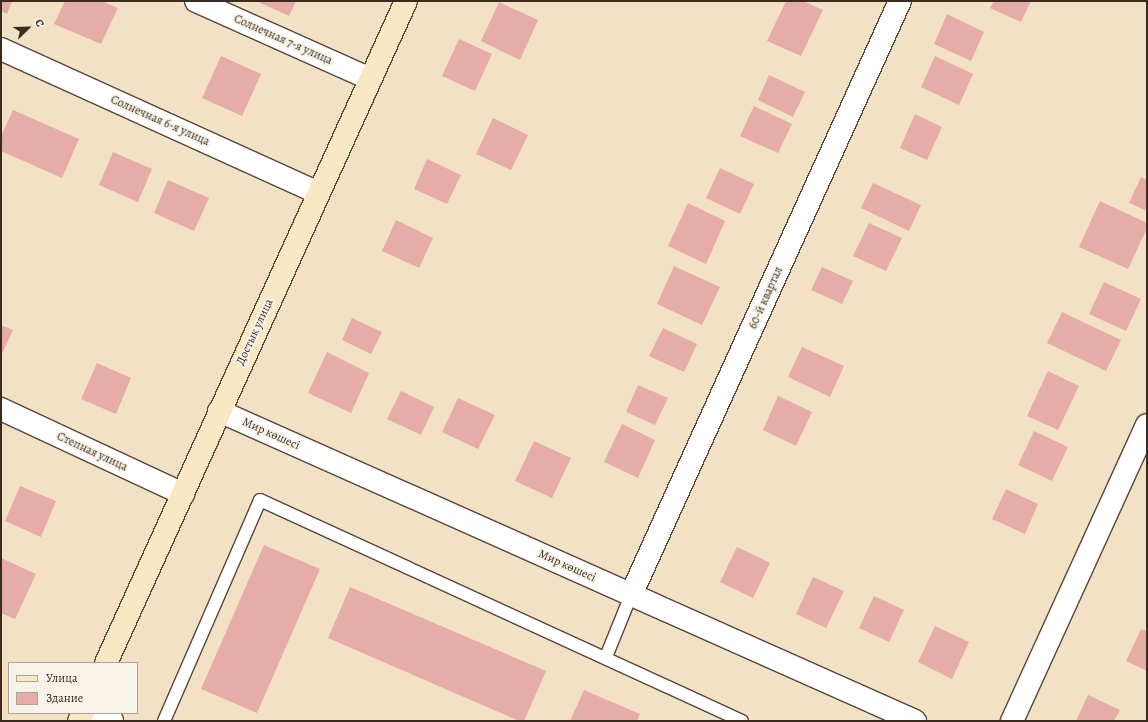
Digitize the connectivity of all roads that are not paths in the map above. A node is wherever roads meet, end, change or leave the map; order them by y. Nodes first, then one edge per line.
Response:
1 (196, 1) edge
2 (406, 1) edge
3 (900, 1) edge
4 (1, 49) edge
5 (370, 79) junction
6 (318, 193) junction
7 (1, 409) edge
8 (219, 411) junction
9 (1147, 425) edge
10 (1141, 454) edge
11 (183, 494) junction
12 (631, 595) junction
13 (606, 657) junction
14 (106, 662) edge
15 (97, 714) edge
16 (112, 721) edge
17 (164, 721) edge
18 (742, 721) edge
19 (915, 721) edge
20 (1012, 721) edge

1 - 5 street, Солнечная 7-я улица
2 - 5 street, Достык улица
3 - 12 street, 60-й квартал
4 - 6 street, Солнечная 6-я улица
5 - 6 street, Достык улица
6 - 8 street, Достык улица
7 - 11 street, Степная улица
8 - 11 street, Достык улица
8 - 12 street, Мир көшесі
9 - 10 street
10 - 20 street
11 - 14 street, Достык улица
12 - 13 lane
12 - 19 street, Мир көшесі
13 - 17 lane
13 - 18 lane
15 - 16 street

